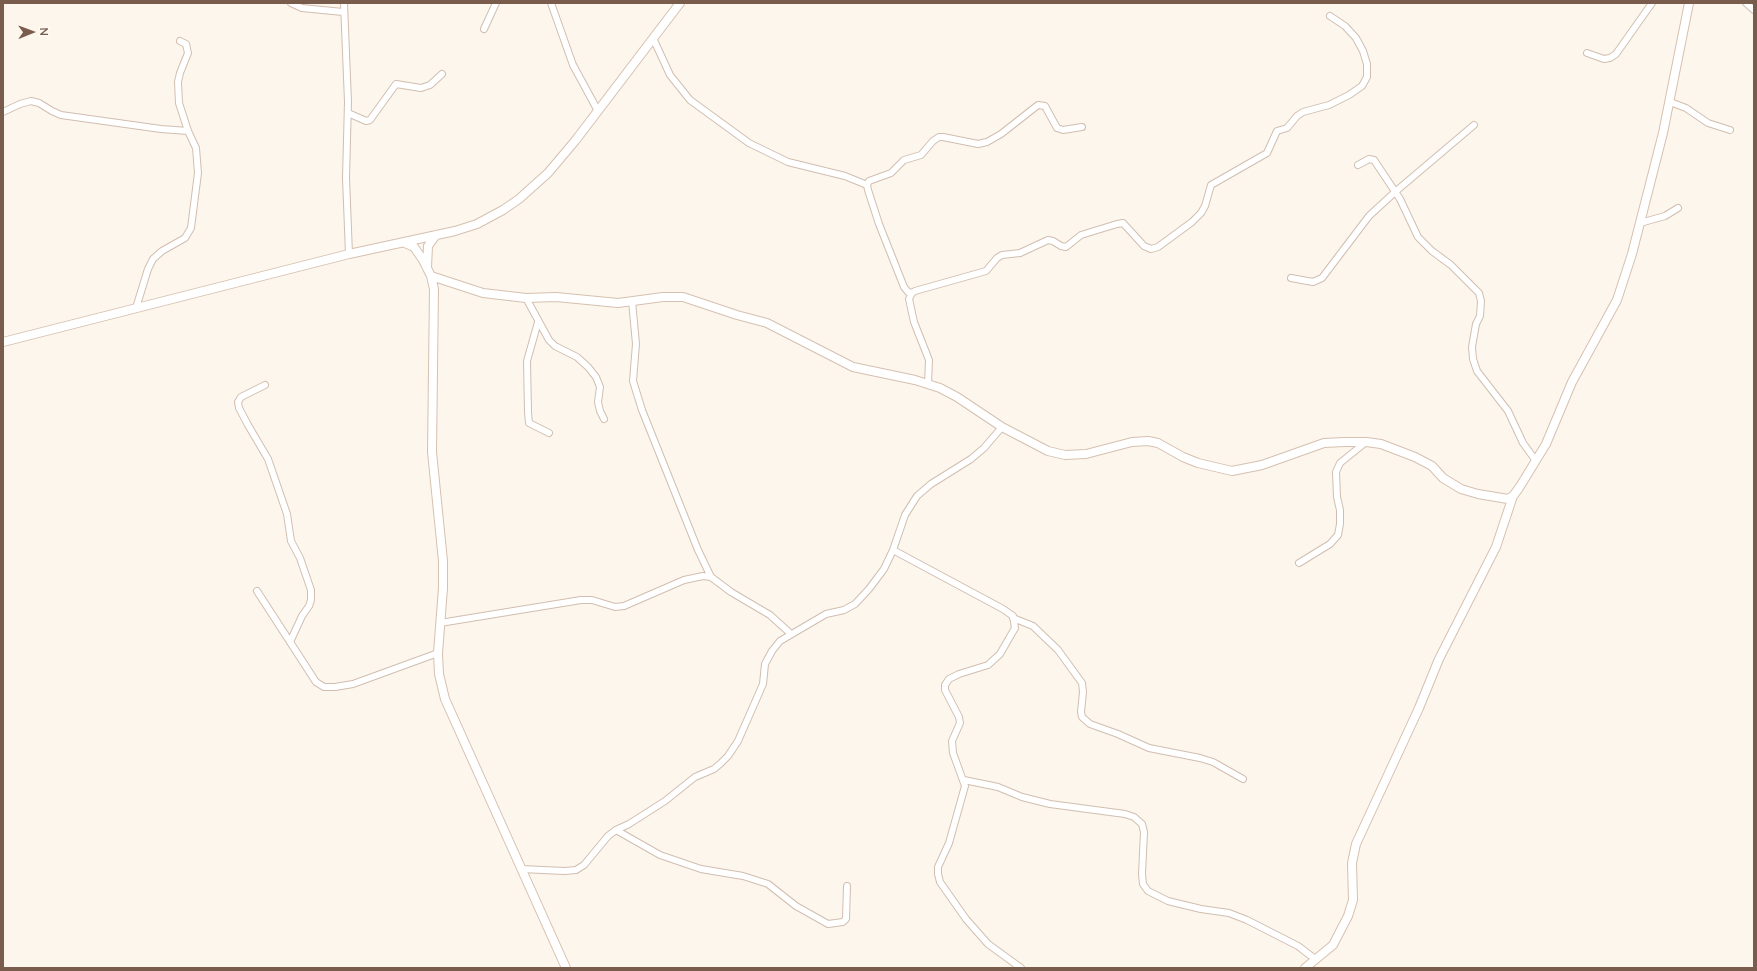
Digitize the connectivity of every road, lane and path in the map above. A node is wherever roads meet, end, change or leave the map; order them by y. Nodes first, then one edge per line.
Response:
1 (291, 3) edge
2 (344, 3) edge
3 (496, 3) edge
4 (552, 3) edge
5 (679, 3) edge
6 (1652, 3) edge
7 (1689, 3) edge
8 (1746, 3) edge
9 (1754, 10) edge
10 (343, 12) junction
11 (1330, 16) dead end
12 (484, 29) dead end
13 (653, 38) junction
14 (180, 41) dead end
15 (1587, 53) dead end
16 (442, 74) dead end
17 (1670, 102) junction
18 (598, 111) junction
19 (3, 112) edge
20 (348, 113) junction
21 (1474, 125) dead end
22 (1082, 127) dead end
23 (1730, 130) dead end
24 (188, 132) junction
25 (1358, 165) dead end
26 (867, 184) junction
27 (1395, 192) junction
28 (1678, 208) dead end
29 (1640, 223) junction
30 (436, 235) junction
31 (405, 243) junction
32 (349, 254) junction
33 (427, 267) junction
34 (431, 276) junction
35 (1291, 278) dead end
36 (912, 294) junction
37 (526, 298) junction
38 (632, 301) junction
39 (136, 308) junction
40 (538, 322) junction
41 (3, 342) edge
42 (928, 384) junction
43 (265, 385) dead end
44 (604, 419) dead end
45 (1002, 427) junction
46 (549, 433) dead end
47 (1366, 442) junction
48 (1536, 461) junction
49 (1513, 496) junction
50 (893, 550) junction
51 (1298, 563) dead end
52 (711, 577) junction
53 (257, 591) dead end
54 (1013, 618) junction
55 (440, 623) junction
56 (791, 634) junction
57 (290, 642) junction
58 (438, 653) junction
59 (1243, 779) dead end
60 (964, 780) junction
61 (616, 830) junction
62 (521, 869) junction
63 (847, 886) dead end
64 (1314, 959) junction
65 (566, 968) edge
66 (1021, 968) edge
67 (1305, 968) edge

1 - 10 street
2 - 10 street
3 - 12 street
4 - 18 street
5 - 13 street
6 - 15 street
7 - 17 street
8 - 9 street
10 - 20 street
11 - 36 street
13 - 18 street
13 - 26 street
14 - 24 street
16 - 20 street
17 - 23 street
17 - 29 street
18 - 30 street
19 - 24 street
20 - 32 street
21 - 27 street
22 - 26 street
24 - 39 street
25 - 27 street
26 - 36 street
27 - 35 street
27 - 48 street
28 - 29 street
29 - 48 street
30 - 31 street
30 - 33 street
31 - 32 street
31 - 33 street
32 - 39 street
33 - 34 street
34 - 37 street
34 - 55 street
36 - 42 street
37 - 38 street
37 - 40 street
38 - 42 street
38 - 52 street
39 - 41 street
40 - 44 street
40 - 46 street
42 - 45 street
43 - 57 street
45 - 47 street
45 - 50 street
47 - 49 street
47 - 51 street
48 - 49 street
49 - 64 street
50 - 54 street
50 - 56 street
52 - 55 street
52 - 56 street
53 - 57 street
54 - 59 street
54 - 60 street
55 - 58 street
56 - 61 street
57 - 58 street
58 - 62 street
60 - 64 street
60 - 66 street
61 - 62 street
61 - 63 street
62 - 65 street
64 - 67 street

